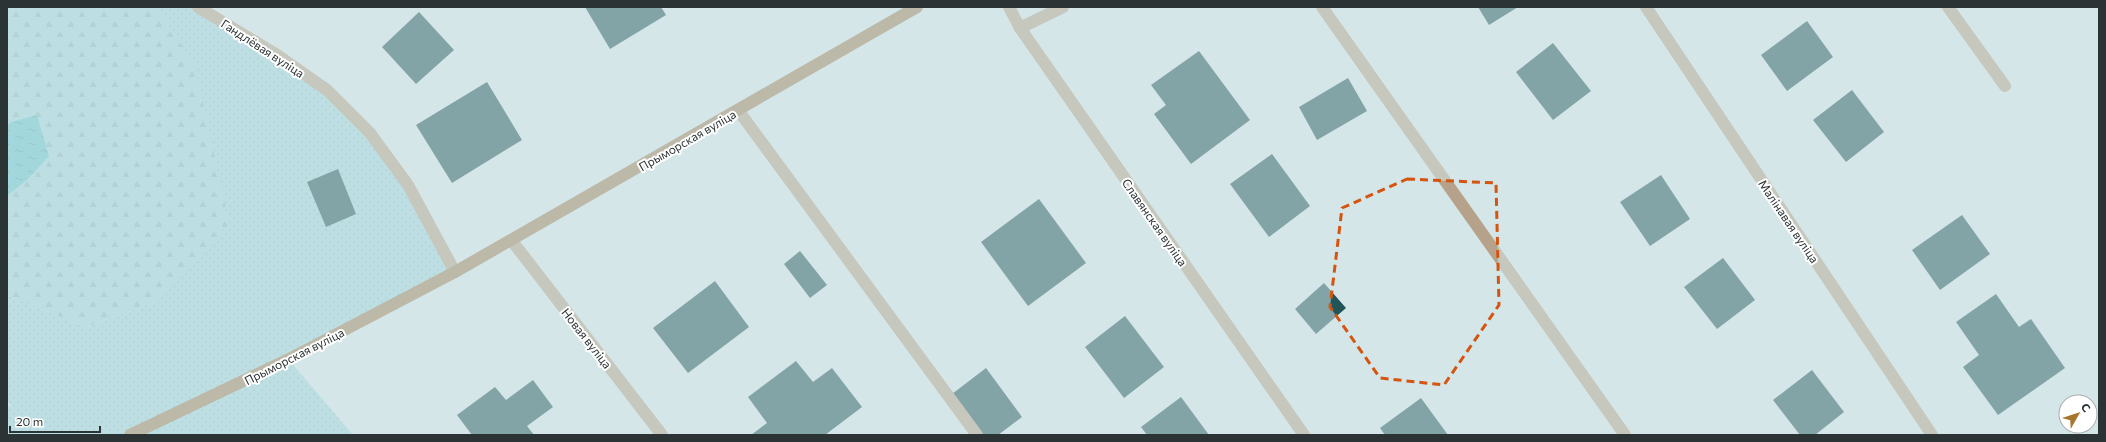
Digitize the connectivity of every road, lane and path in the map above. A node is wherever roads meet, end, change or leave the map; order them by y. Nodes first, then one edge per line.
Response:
1 (198, 7) edge
2 (917, 7) edge
3 (1009, 7) edge
4 (1062, 7) edge
5 (1322, 7) edge
6 (1646, 7) edge
7 (1948, 7) edge
8 (1020, 28) junction
9 (2005, 86) dead end
10 (738, 110) junction
11 (512, 241) junction
12 (455, 272) junction
13 (130, 435) edge
14 (662, 435) edge
15 (977, 435) edge
16 (1304, 435) edge
17 (1625, 435) edge
18 (1932, 435) edge

1 - 12 street, Гандлёвая вуліца
2 - 10 main road, Прыморская вуліца
3 - 8 street, Славянская вуліца
4 - 8 street
5 - 17 street
6 - 18 street, Малінавая вуліца
7 - 9 street
8 - 16 street, Славянская вуліца
10 - 11 main road, Прыморская вуліца
10 - 15 street
11 - 12 main road, Прыморская вуліца
11 - 14 street, Новая вуліца
12 - 13 main road, Прыморская вуліца

